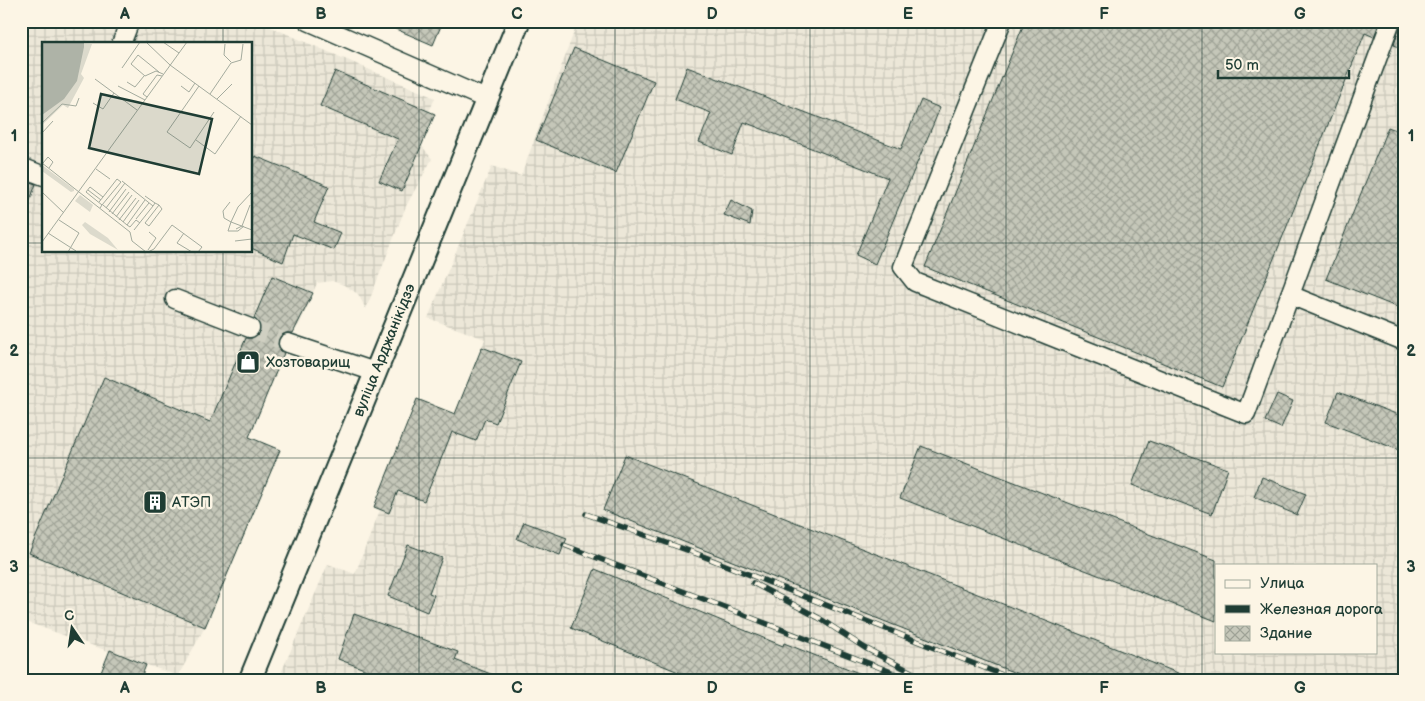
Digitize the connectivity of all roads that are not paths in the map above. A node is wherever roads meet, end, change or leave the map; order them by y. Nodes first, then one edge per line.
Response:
1 (130, 21) edge
2 (308, 21) edge
3 (519, 21) edge
4 (1002, 21) edge
5 (1391, 21) edge
6 (122, 42) edge
7 (486, 99) junction
8 (21, 167) edge
9 (42, 175) edge
10 (1290, 295) junction
11 (176, 299) dead end
12 (250, 328) tunnel mouth
13 (1404, 340) edge
14 (288, 343) tunnel mouth
15 (375, 372) junction
16 (250, 680) edge

1 - 6 lane
2 - 7 lane
3 - 7 main road, вуліца Арджанікідзэ
4 - 10 lane
5 - 10 lane
7 - 15 main road, вуліца Арджанікідзэ
8 - 9 lane
10 - 13 lane
11 - 12 lane
14 - 15 lane
15 - 16 main road, вуліца Арджанікідзэ

